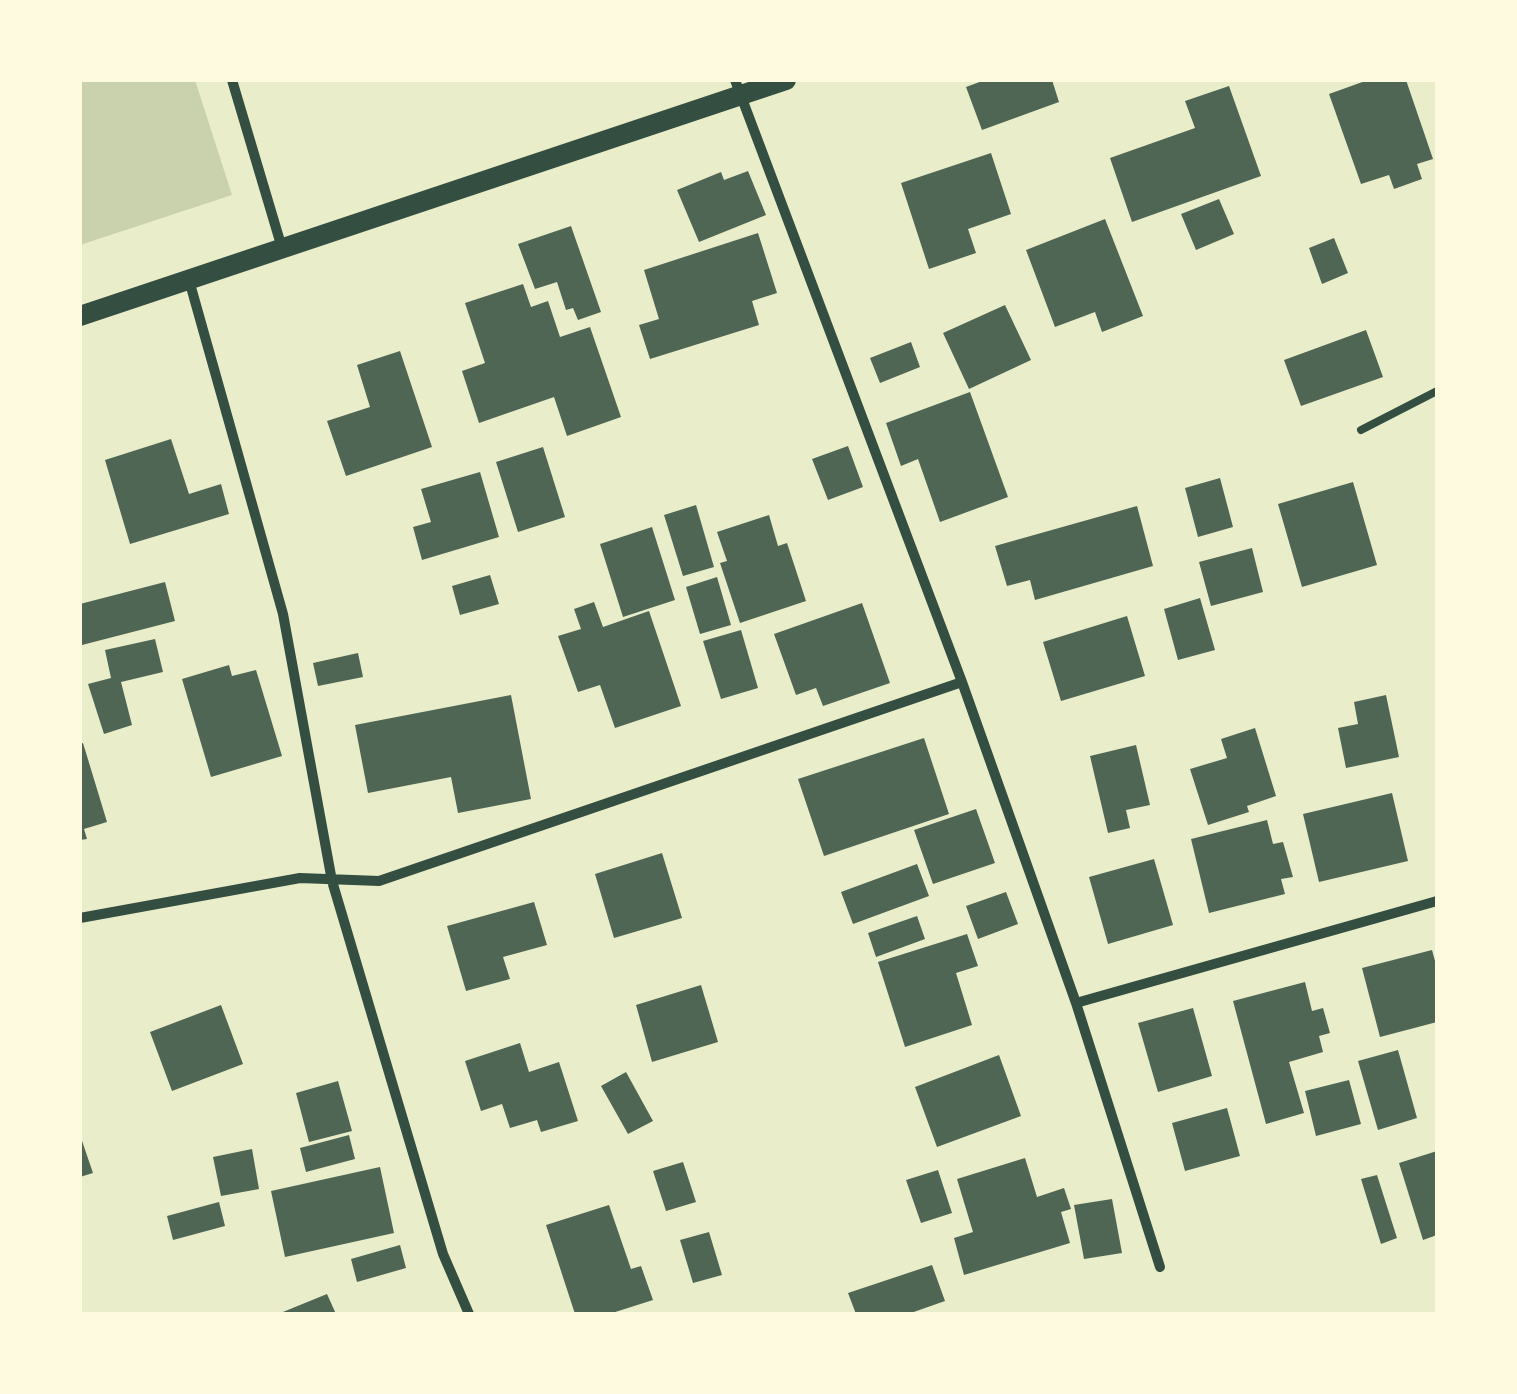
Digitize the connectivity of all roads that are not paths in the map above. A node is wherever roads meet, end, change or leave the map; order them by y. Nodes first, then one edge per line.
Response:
1 (232, 80) edge
2 (786, 80) edge
3 (738, 88) edge
4 (282, 249) junction
5 (189, 280) junction
6 (80, 316) edge
7 (1437, 391) edge
8 (1361, 430) dead end
9 (962, 682) junction
10 (332, 881) junction
11 (1437, 900) edge
12 (80, 918) edge
13 (1076, 1002) junction
14 (1160, 1267) dead end
15 (469, 1314) edge

1 - 4 street
2 - 3 main road
3 - 4 main road
3 - 9 street
4 - 5 main road
5 - 6 main road
5 - 10 street
7 - 8 lane
9 - 10 street
9 - 13 street
10 - 12 street
10 - 15 street
11 - 13 street
13 - 14 street

